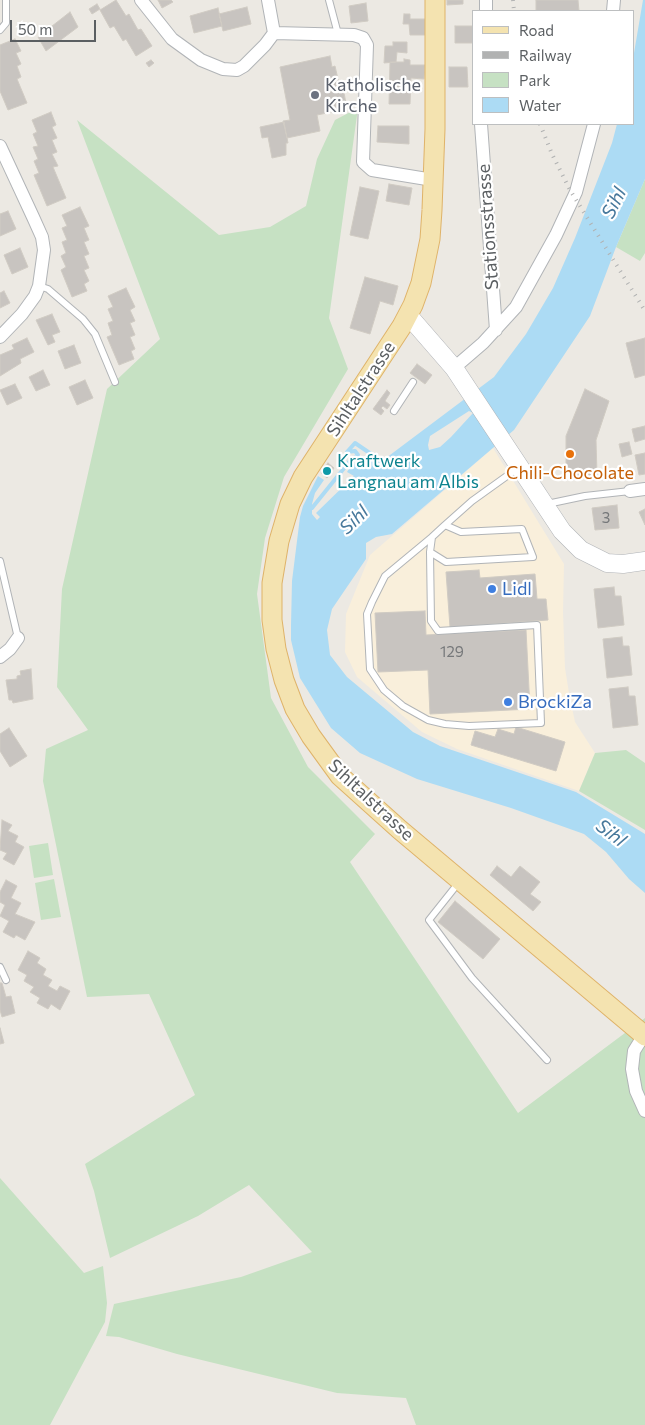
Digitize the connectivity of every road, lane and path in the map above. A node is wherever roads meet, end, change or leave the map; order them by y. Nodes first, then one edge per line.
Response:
1 (6, 0) edge
2 (141, 0) edge
3 (268, 0) edge
4 (329, 0) edge
5 (435, 0) edge
6 (0, 30) edge
7 (274, 33) junction
8 (338, 34) junction
9 (481, 125) edge
10 (594, 125) edge
11 (0, 146) edge
12 (433, 180) junction
13 (39, 286) junction
14 (408, 315) junction
15 (496, 330) junction
16 (0, 337) edge
17 (458, 374) junction
18 (115, 382) dead end
19 (413, 382) dead end
20 (394, 412) dead end
21 (513, 461) junction
22 (645, 489) edge
23 (630, 492) joint
24 (542, 505) junction
25 (445, 524) junction
26 (432, 537) junction
27 (430, 552) junction
28 (645, 561) edge
29 (0, 562) edge
30 (18, 638) joint
31 (0, 657) edge
32 (461, 880) junction
33 (0, 967) edge
34 (6, 980) dead end
35 (644, 1035) edge
36 (547, 1060) dead end
37 (645, 1111) edge

1 - 6 lane
2 - 7 street
3 - 7 street
4 - 8 lane
5 - 12 main road, Sihltalstrasse
7 - 8 street
8 - 12 street
9 - 15 street, Stationsstrasse
10 - 15 street
11 - 13 street
12 - 14 main road, Sihltalstrasse
13 - 16 street
13 - 18 lane
14 - 17 main road
14 - 32 main road, Sihltalstrasse
15 - 17 street
17 - 21 main road
19 - 20 lane
21 - 24 main road
21 - 25 lane
22 - 23 street
23 - 24 lane
24 - 28 main road
25 - 26 lane
25 - 27 lane
26 - 27 lane
26 - 27 lane
29 - 30 lane
30 - 31 street
32 - 35 main road, Sihltalstrasse
32 - 36 lane
33 - 34 lane
35 - 37 street

